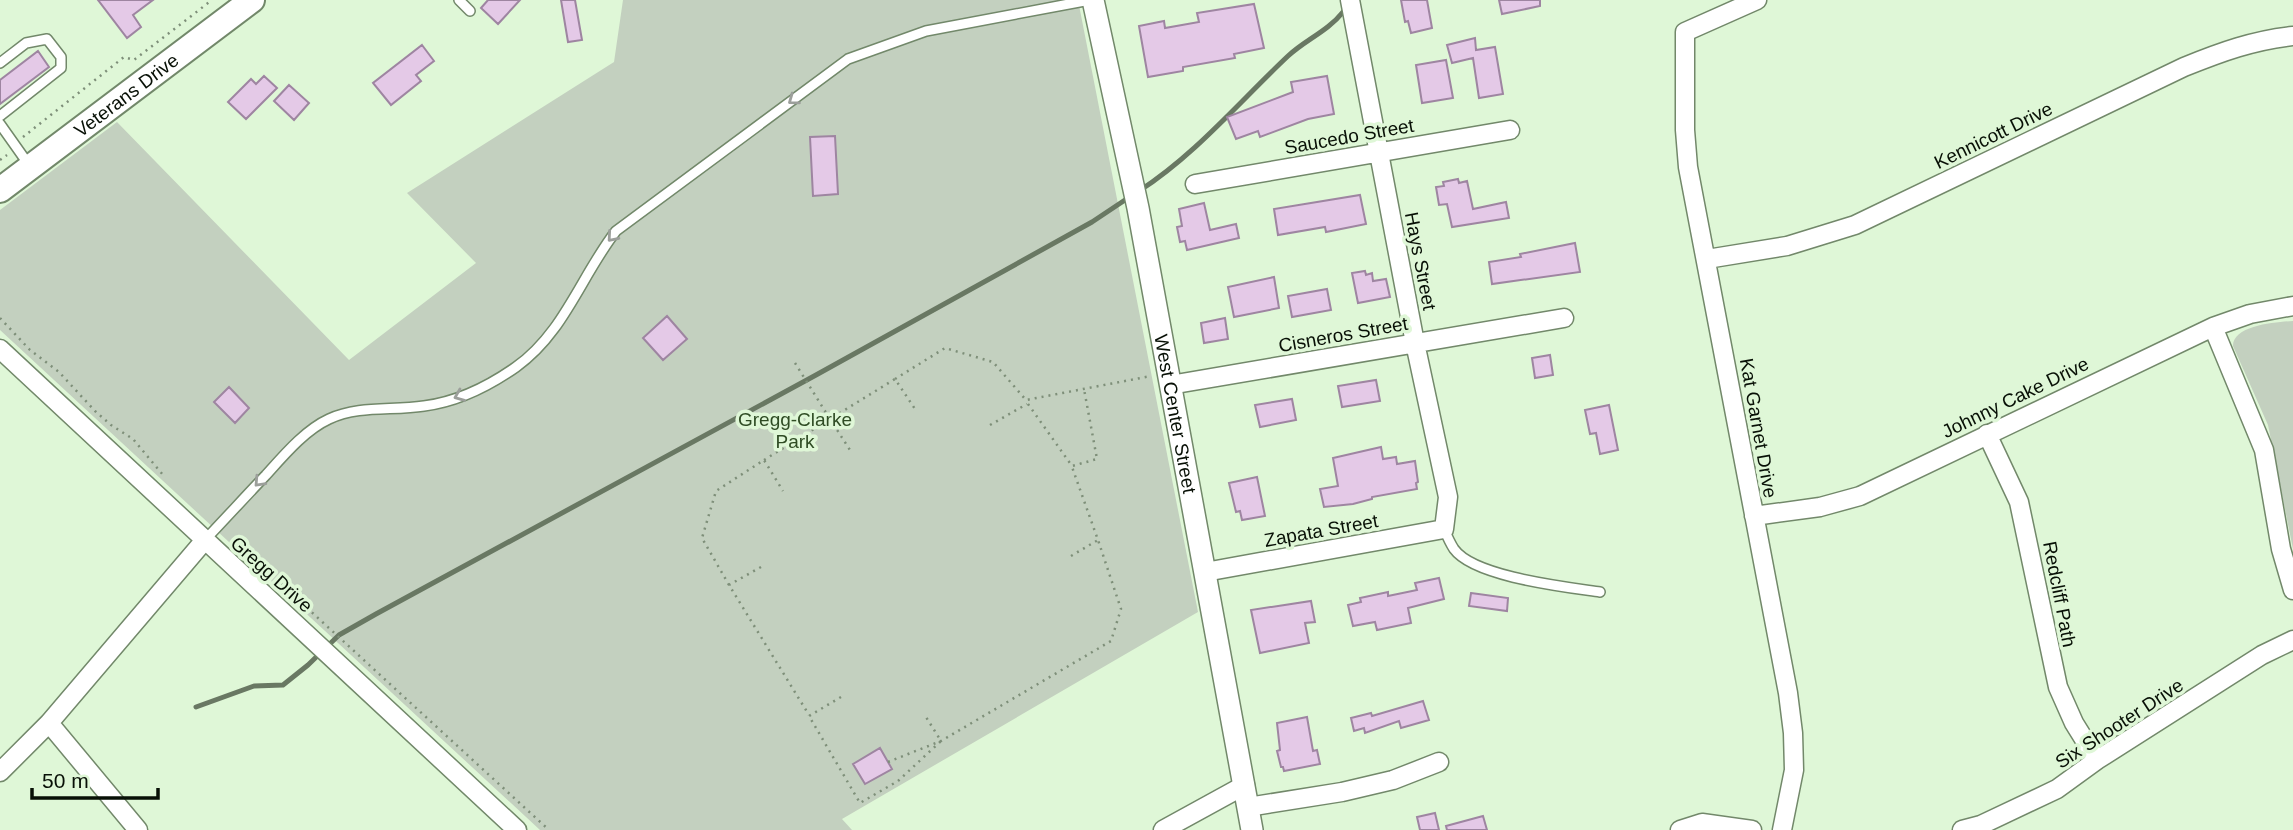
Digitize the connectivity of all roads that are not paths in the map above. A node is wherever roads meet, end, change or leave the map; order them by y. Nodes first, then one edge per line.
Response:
1 (252, 0) edge
2 (459, 0) edge
3 (1092, 0) edge
4 (1350, 0) edge
5 (1757, 0) edge
6 (470, 11) dead end
7 (2293, 36) edge
8 (0, 63) edge
9 (0, 116) edge
10 (0, 124) edge
11 (1510, 130) dead end
12 (1379, 152) junction
13 (30, 167) junction
14 (1195, 184) dead end
15 (0, 190) edge
16 (1707, 259) junction
17 (2293, 306) edge
18 (1564, 318) dead end
19 (2213, 327) junction
20 (1415, 343) junction
21 (0, 349) edge
22 (1169, 379) junction
23 (1987, 434) junction
24 (1754, 516) junction
25 (1444, 529) junction
26 (204, 541) junction
27 (1205, 572) junction
28 (2293, 590) edge
29 (1600, 592) dead end
30 (2293, 640) edge
31 (49, 723) junction
32 (2097, 760) junction
33 (1439, 762) dead end
34 (0, 772) edge
35 (1245, 785) junction
36 (1248, 807) junction
37 (138, 830) edge
38 (516, 830) edge
39 (1163, 830) edge
40 (1252, 830) edge
41 (1680, 830) edge
42 (1752, 830) edge
43 (1783, 830) edge
44 (1962, 830) edge

1 - 13 main road, Veterans Drive
2 - 6 lane
3 - 22 street, West Center Street
3 -> 26 lane
4 - 12 street, Hays Street
5 - 16 street, Kat Garnet Drive
7 - 16 street, Kennicott Drive
8 - 9 lane
10 - 13 lane
11 - 12 street, Saucedo Street
12 - 14 street, Saucedo Street
12 - 20 street, Hays Street
13 - 15 main road, Veterans Drive
16 - 24 street, Kat Garnet Drive
17 - 19 street, Johnny Cake Drive
18 - 20 street, Cisneros Street
19 - 23 street, Johnny Cake Drive
19 - 28 street
20 - 22 street, Cisneros Street
20 - 25 street, Hays Street
21 - 26 street, Gregg Drive
22 - 27 street, West Center Street
23 - 24 street, Johnny Cake Drive
23 - 32 street, Redcliff Path
24 - 43 street, Kat Garnet Drive
25 - 27 street, Zapata Street
25 - 29 lane
26 - 31 street
26 - 38 street, Gregg Drive
27 - 35 street, West Center Street
30 - 32 street, Six Shooter Drive
31 - 34 street
31 - 37 street
32 - 44 street, Six Shooter Drive
33 - 36 street
35 - 36 street, West Center Street
35 - 39 street
36 - 40 street, West Center Street
41 - 42 street

